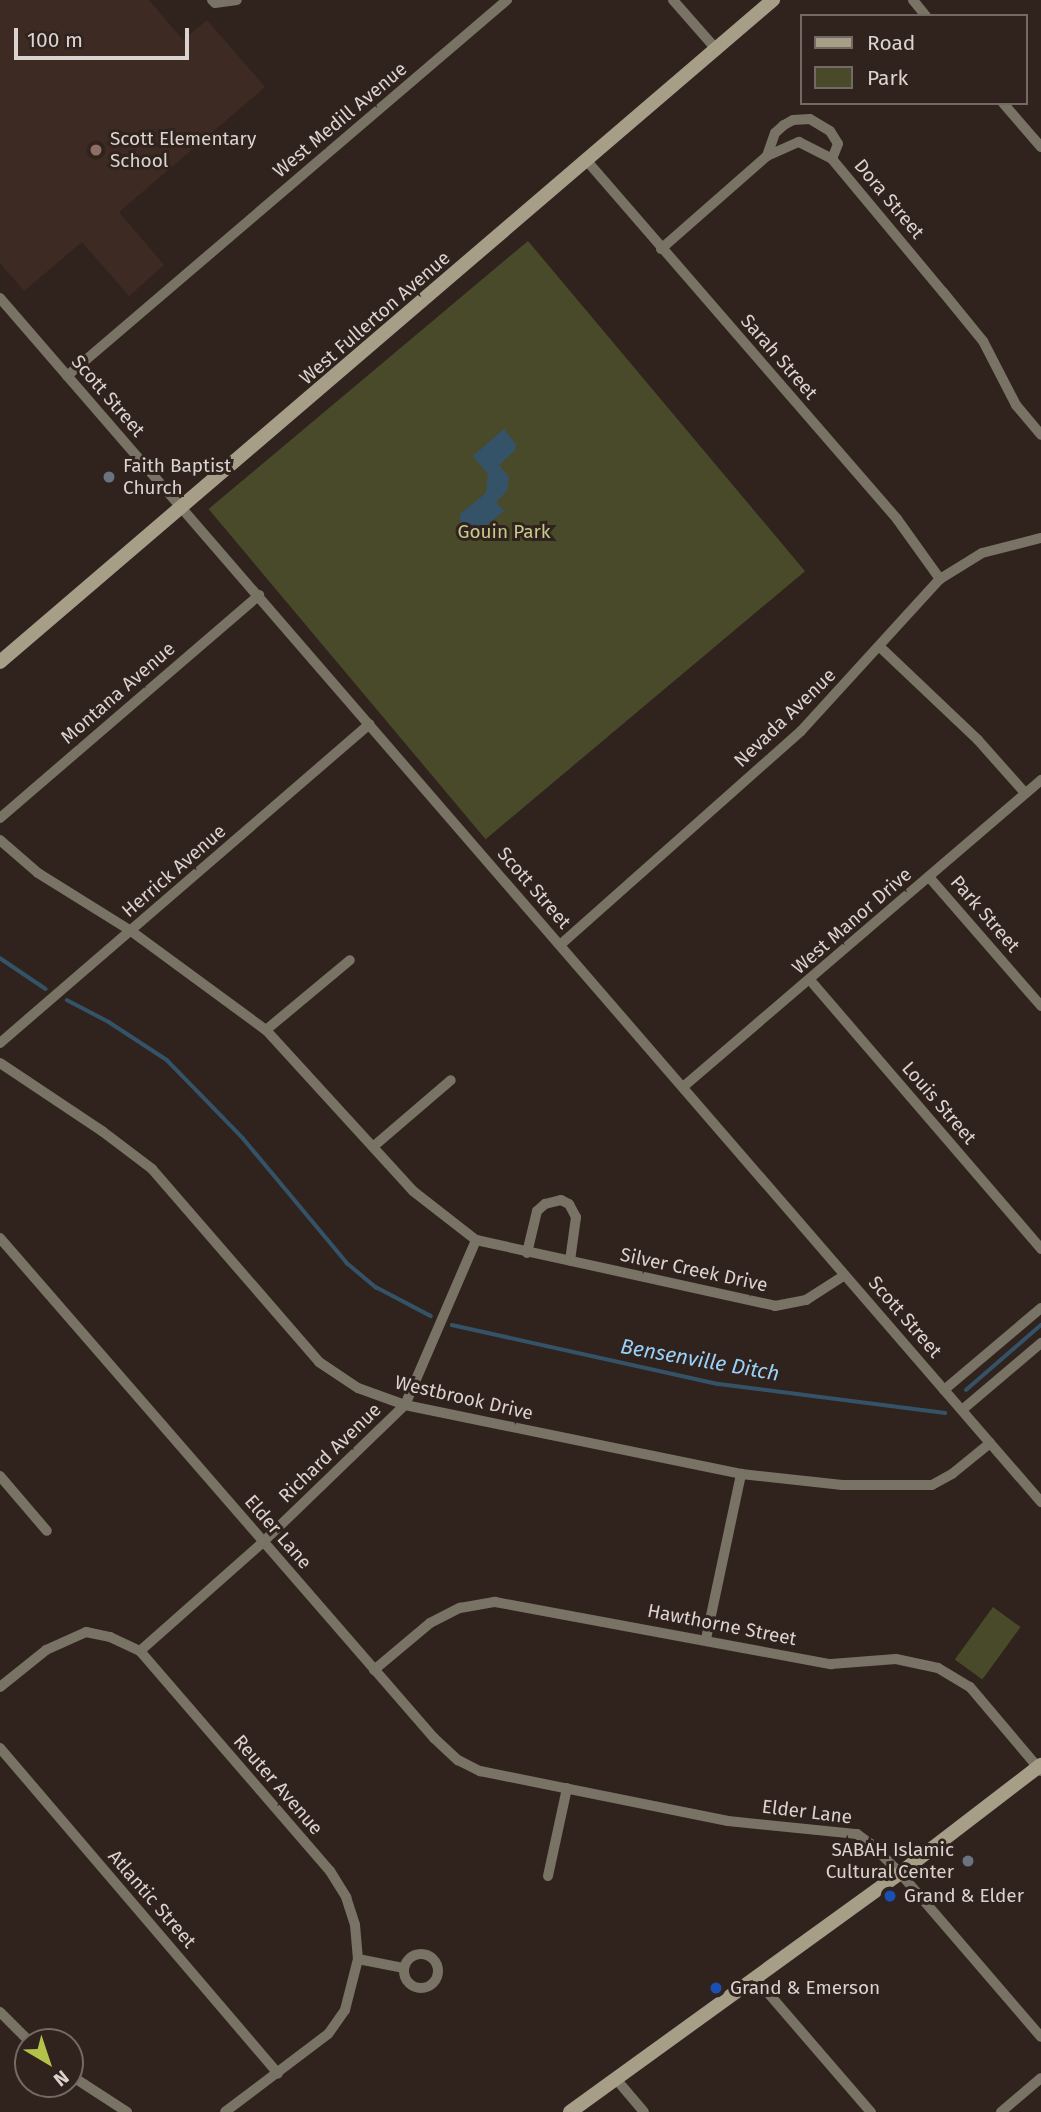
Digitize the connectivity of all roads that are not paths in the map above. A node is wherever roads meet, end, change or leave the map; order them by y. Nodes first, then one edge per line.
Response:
1 (237, 0) edge
2 (507, 0) edge
3 (673, 0) edge
4 (773, 0) edge
5 (913, 0) edge
6 (214, 2) edge
7 (924, 14) edge
8 (717, 50) junction
9 (1005, 105) edge
10 (1041, 147) edge
11 (767, 156) junction
12 (832, 159) junction
13 (587, 161) junction
14 (661, 249) junction
15 (0, 298) edge
16 (67, 376) junction
17 (1041, 435) edge
18 (183, 508) junction
19 (1041, 538) edge
20 (940, 579) junction
21 (259, 595) junction
22 (880, 647) junction
23 (2, 657) edge
24 (369, 724) junction
25 (1041, 780) edge
26 (1025, 793) junction
27 (0, 818) edge
28 (0, 840) edge
29 (929, 877) junction
30 (131, 931) junction
31 (560, 945) junction
32 (349, 960) dead end
33 (810, 980) junction
34 (1041, 1006) edge
35 (266, 1030) junction
36 (0, 1043) edge
37 (0, 1063) edge
38 (451, 1080) dead end
39 (683, 1087) junction
40 (374, 1146) junction
41 (0, 1238) edge
42 (476, 1240) junction
43 (1041, 1249) edge
44 (527, 1252) junction
45 (570, 1261) junction
46 (845, 1275) junction
47 (1041, 1308) edge
48 (1041, 1343) edge
49 (944, 1390) junction
50 (405, 1405) junction
51 (962, 1410) junction
52 (990, 1443) junction
53 (741, 1475) junction
54 (0, 1476) edge
55 (1041, 1502) edge
56 (47, 1531) dead end
57 (263, 1542) junction
58 (706, 1639) junction
59 (140, 1651) junction
60 (374, 1670) junction
61 (0, 1688) edge
62 (0, 1748) edge
63 (1040, 1768) edge
64 (567, 1788) junction
65 (900, 1873) junction
66 (548, 1876) dead end
67 (358, 1959) junction
68 (404, 1968) dead end
69 (756, 1979) junction
70 (0, 2012) edge
71 (16, 2028) edge
72 (1041, 2037) edge
73 (278, 2073) junction
74 (1041, 2078) edge
75 (616, 2079) junction
76 (84, 2085) edge
77 (127, 2112) edge
78 (225, 2112) edge
79 (570, 2112) edge
80 (644, 2112) edge
81 (871, 2112) edge
82 (1001, 2112) edge

1 - 6 street
2 - 16 street, West Medill Avenue
3 - 8 street
4 - 8 street, West Fullerton Avenue
5 - 7 street
8 - 13 street, West Fullerton Avenue
9 - 10 street
11 - 12 street, Dora Street
11 - 12 street
11 - 14 street, Dora Street
12 - 17 street, Dora Street
13 - 14 street, Sarah Street
13 - 18 street, West Fullerton Avenue
14 - 20 street, Sarah Street
15 - 16 street, Scott Street
16 - 18 street, Scott Street
18 - 21 street, Scott Street
18 - 23 street, West Fullerton Avenue
19 - 20 street, Nevada Avenue
20 - 22 street, Nevada Avenue
21 - 24 street, Scott Street
21 - 27 street, Montana Avenue
22 - 26 street
22 - 31 street, Nevada Avenue
24 - 30 street, Herrick Avenue
24 - 31 street, Scott Street
25 - 26 street, West Manor Drive
26 - 29 street, West Manor Drive
28 - 30 street, Silver Creek Drive
29 - 33 street, West Manor Drive
29 - 34 street, Park Street
30 - 35 street, Silver Creek Drive
30 - 36 street, Herrick Avenue
31 - 39 street, Scott Street
32 - 35 street
33 - 39 street, West Manor Drive
33 - 43 street, Louis Street
35 - 40 street, Silver Creek Drive
37 - 50 street, Westbrook Drive
38 - 40 street
39 - 46 street, Scott Street
40 - 42 street, Silver Creek Drive
41 - 57 street, Elder Lane
42 - 44 street, Silver Creek Drive
42 - 50 street, Richard Avenue
44 - 45 street, Silver Creek Drive
44 - 45 street
45 - 46 street, Silver Creek Drive
46 - 49 street, Scott Street
47 - 49 street
48 - 51 street
49 - 51 street, Scott Street
50 - 53 street, Westbrook Drive
50 - 57 street, Richard Avenue
51 - 52 street, Scott Street
52 - 53 street, Westbrook Drive
52 - 55 street, Scott Street
53 - 58 street
54 - 56 street
57 - 59 street, Richard Avenue
57 - 60 street, Elder Lane
58 - 60 street, Hawthorne Street
58 - 63 street, Hawthorne Street
59 - 61 street
59 - 67 street, Reuter Avenue
60 - 64 street, Elder Lane
62 - 73 street, Atlantic Street
63 - 65 street
64 - 65 street, Elder Lane
64 - 66 street
65 - 69 street
65 - 72 street, Elder Lane
67 - 68 street
67 - 73 street, Reuter Avenue
69 - 75 street
69 - 81 street
70 - 71 street
73 - 78 street, Reuter Avenue
74 - 82 street
75 - 79 street
75 - 80 street
76 - 77 street

